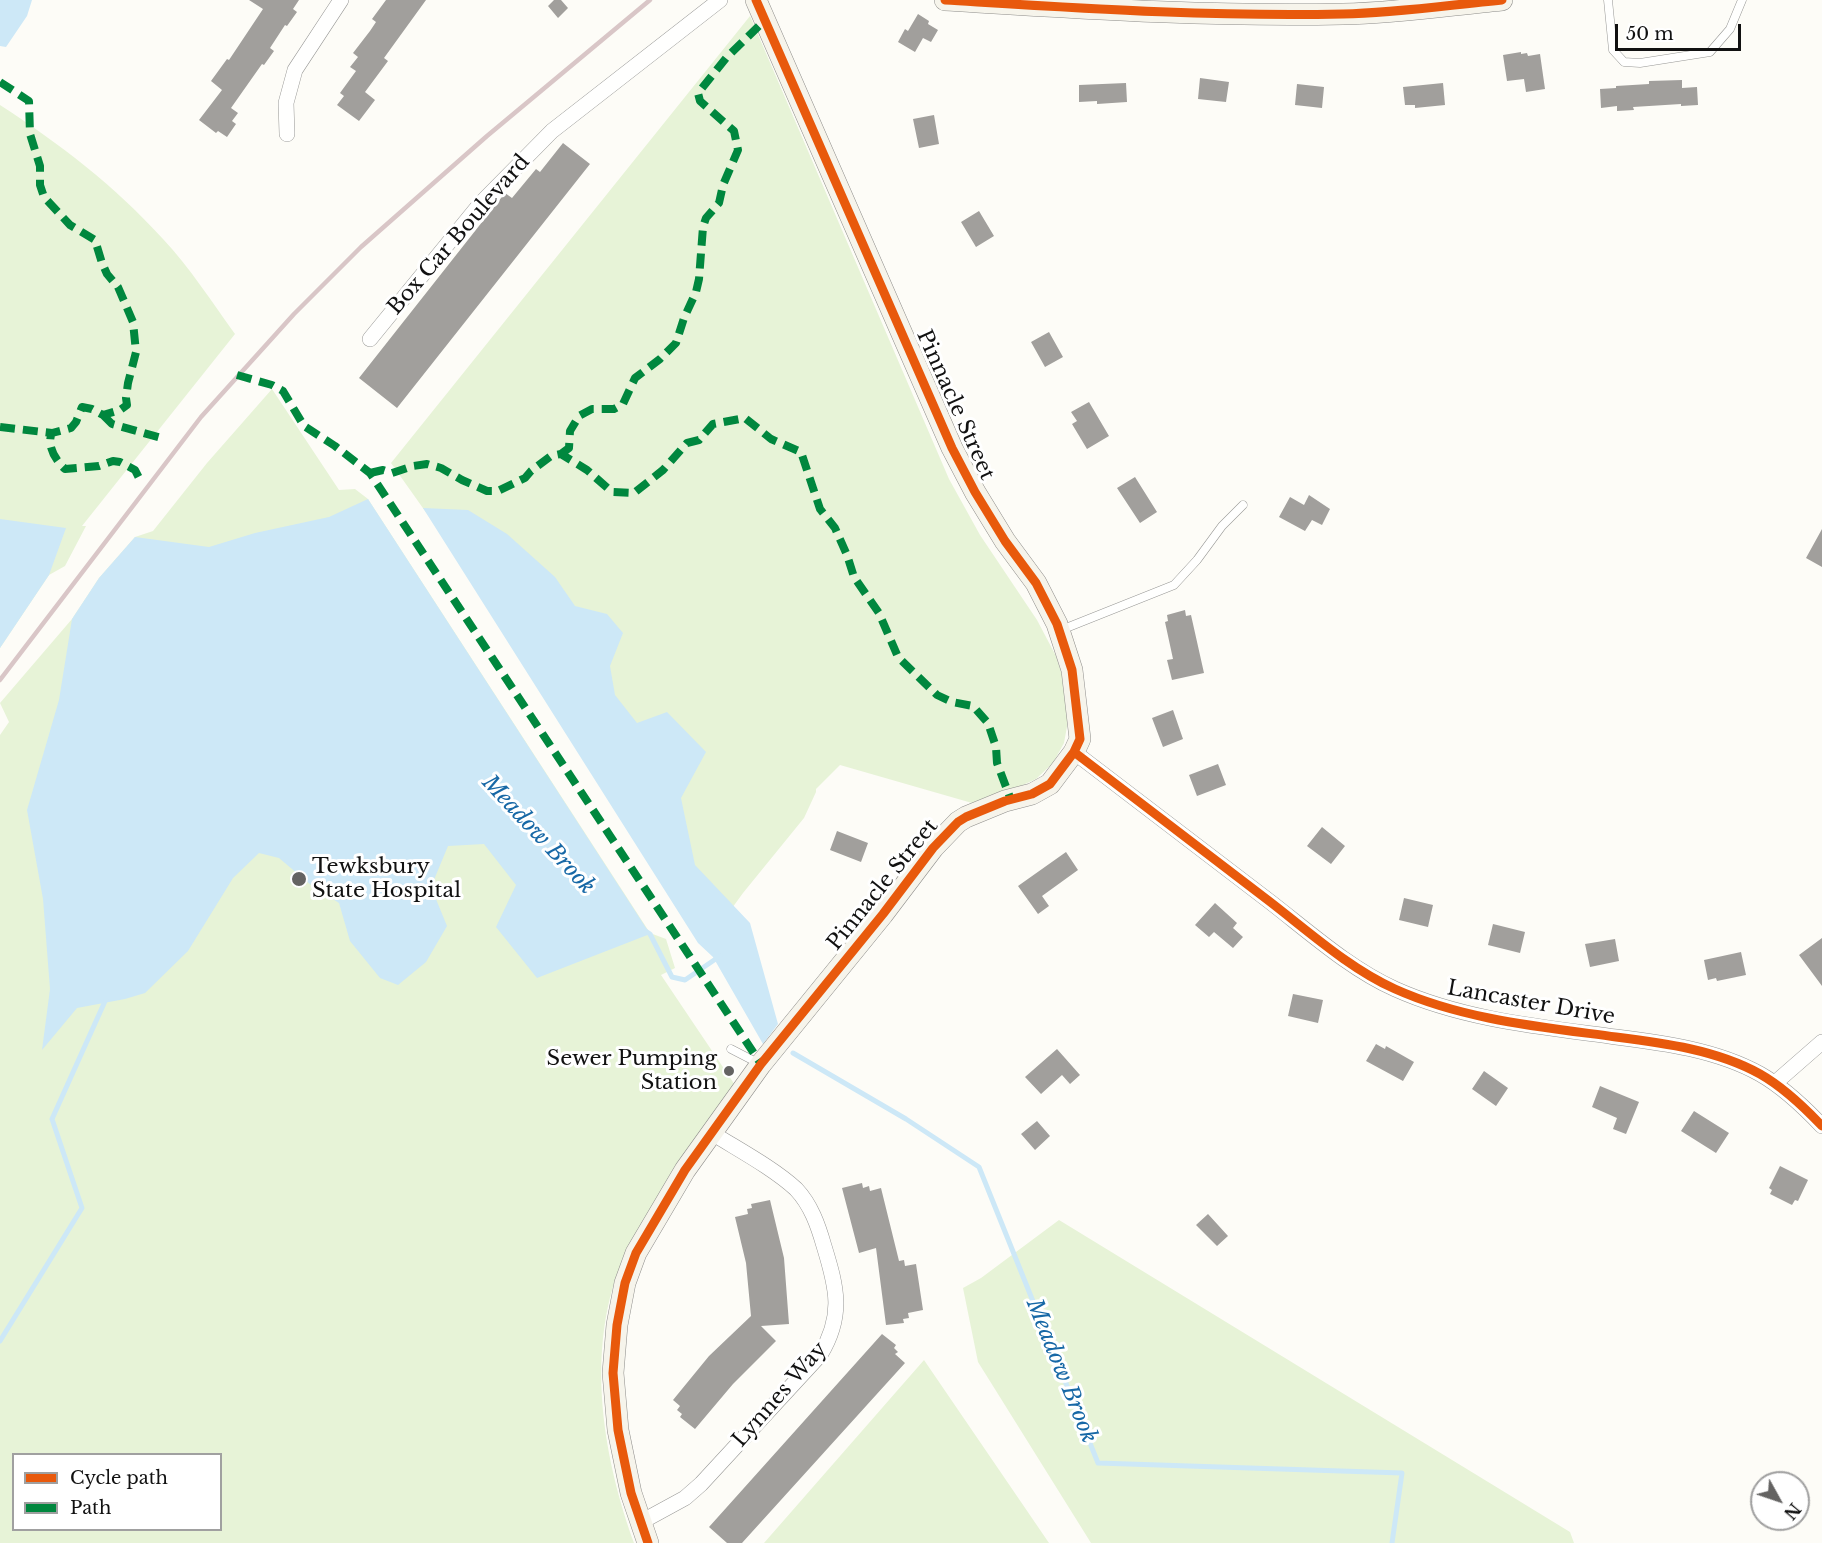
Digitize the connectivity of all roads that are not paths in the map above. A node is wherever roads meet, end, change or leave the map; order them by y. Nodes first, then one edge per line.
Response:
1 (340, 0) edge
2 (720, 0) edge
3 (756, 0) edge
4 (955, 0) edge
5 (1502, 0) edge
6 (1608, 0) edge
7 (1742, 0) edge
8 (286, 134) dead end
9 (370, 339) dead end
10 (1243, 505) dead end
11 (1059, 630) junction
12 (1074, 752) junction
13 (1822, 1042) edge
14 (731, 1049) dead end
15 (762, 1064) junction
16 (1775, 1083) junction
17 (1822, 1126) edge
18 (712, 1133) junction
19 (640, 1521) junction
20 (648, 1543) edge

1 - 8 street
2 - 9 street, Box Car Boulevard
3 - 11 street, Pinnacle Street
4 - 5 street
6 - 7 lane
10 - 11 lane
11 - 12 street, Pinnacle Street
12 - 15 street, Pinnacle Street
12 - 16 street, Lancaster Drive
13 - 16 street
14 - 15 lane
15 - 18 street, Pinnacle Street
16 - 17 street, Lancaster Drive
18 - 19 street, Pinnacle Street
18 - 19 street, Lynnes Way
19 - 20 street, Pinnacle Street

